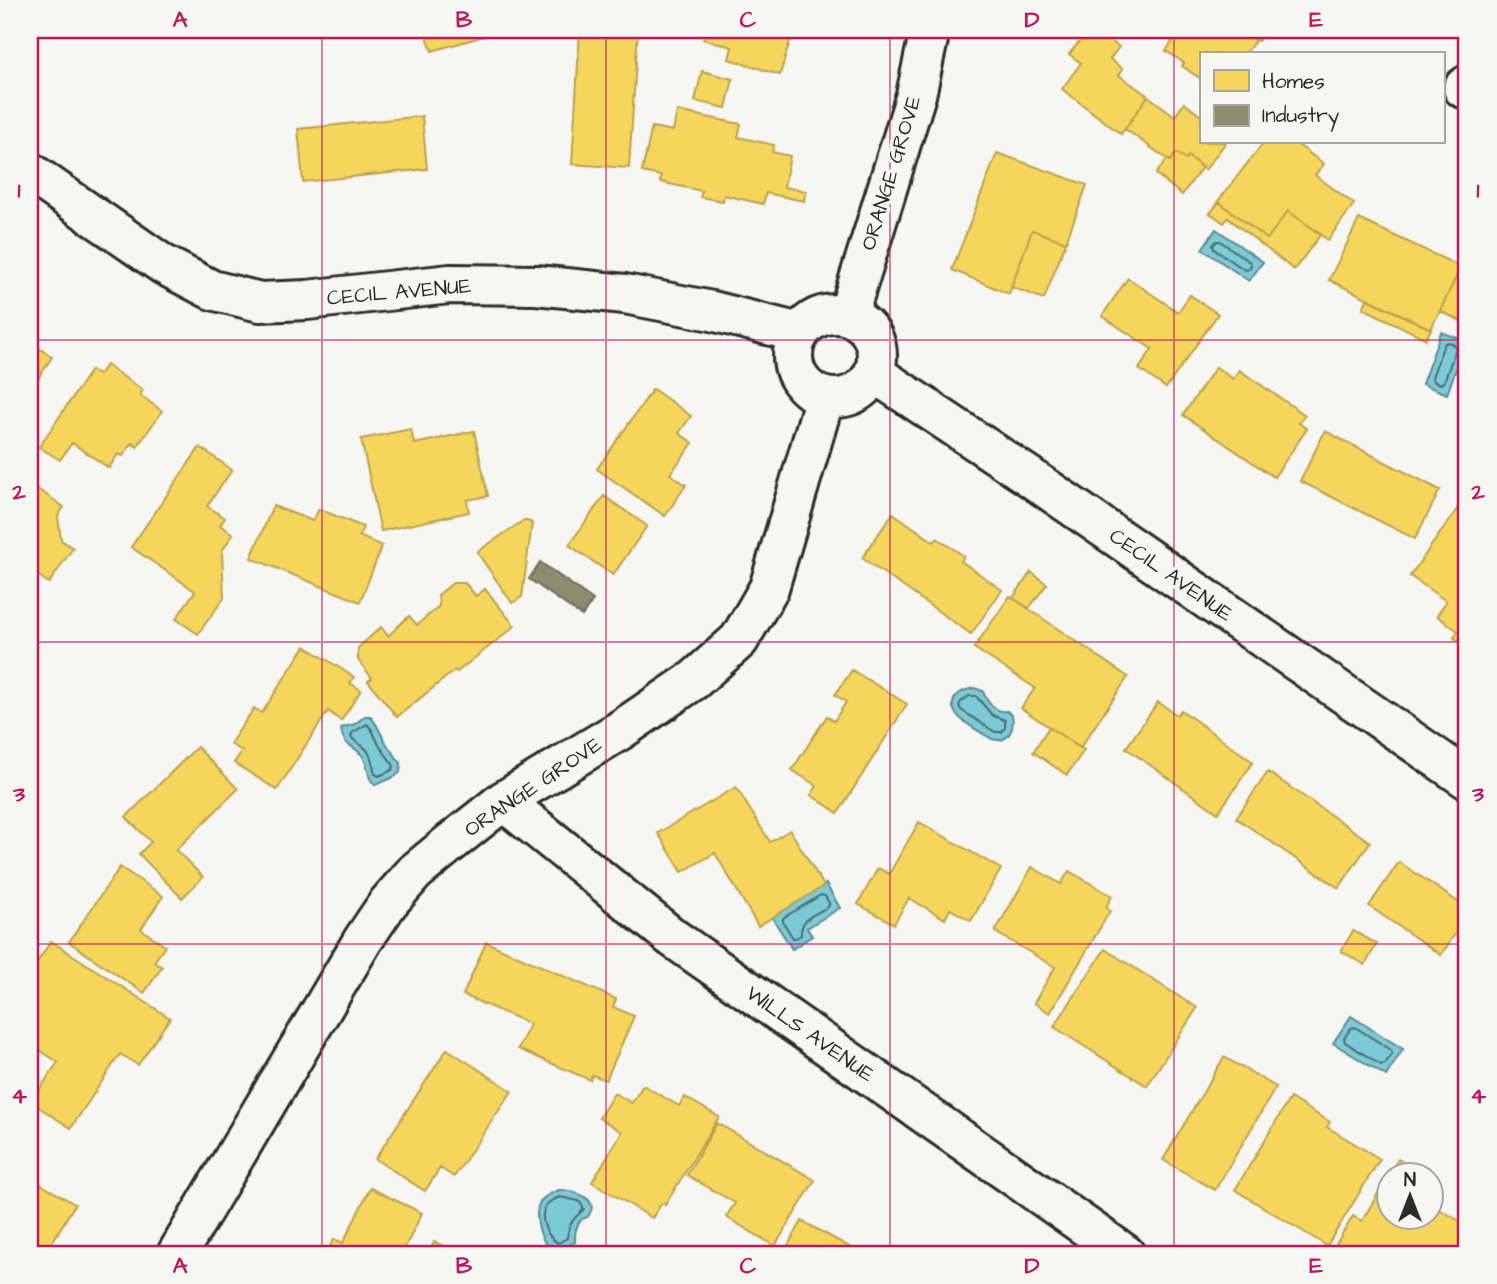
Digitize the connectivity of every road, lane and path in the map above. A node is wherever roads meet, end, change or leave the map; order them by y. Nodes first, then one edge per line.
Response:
1 (930, 30) edge
2 (30, 172) edge
3 (848, 315) junction
4 (800, 333) junction
5 (874, 373) junction
6 (825, 397) junction
7 (1467, 779) edge
8 (503, 801) junction
9 (177, 1254) edge
10 (1125, 1254) edge

1 - 3 street, ORANGE GROVE
2 - 4 street, CECIL AVENUE
3 - 4 street
3 - 5 street
4 - 6 street
5 - 6 street
5 - 7 street, CECIL AVENUE
6 - 8 street, ORANGE GROVE
8 - 9 street, ORANGE GROVE
8 - 10 street, WILLS AVENUE

